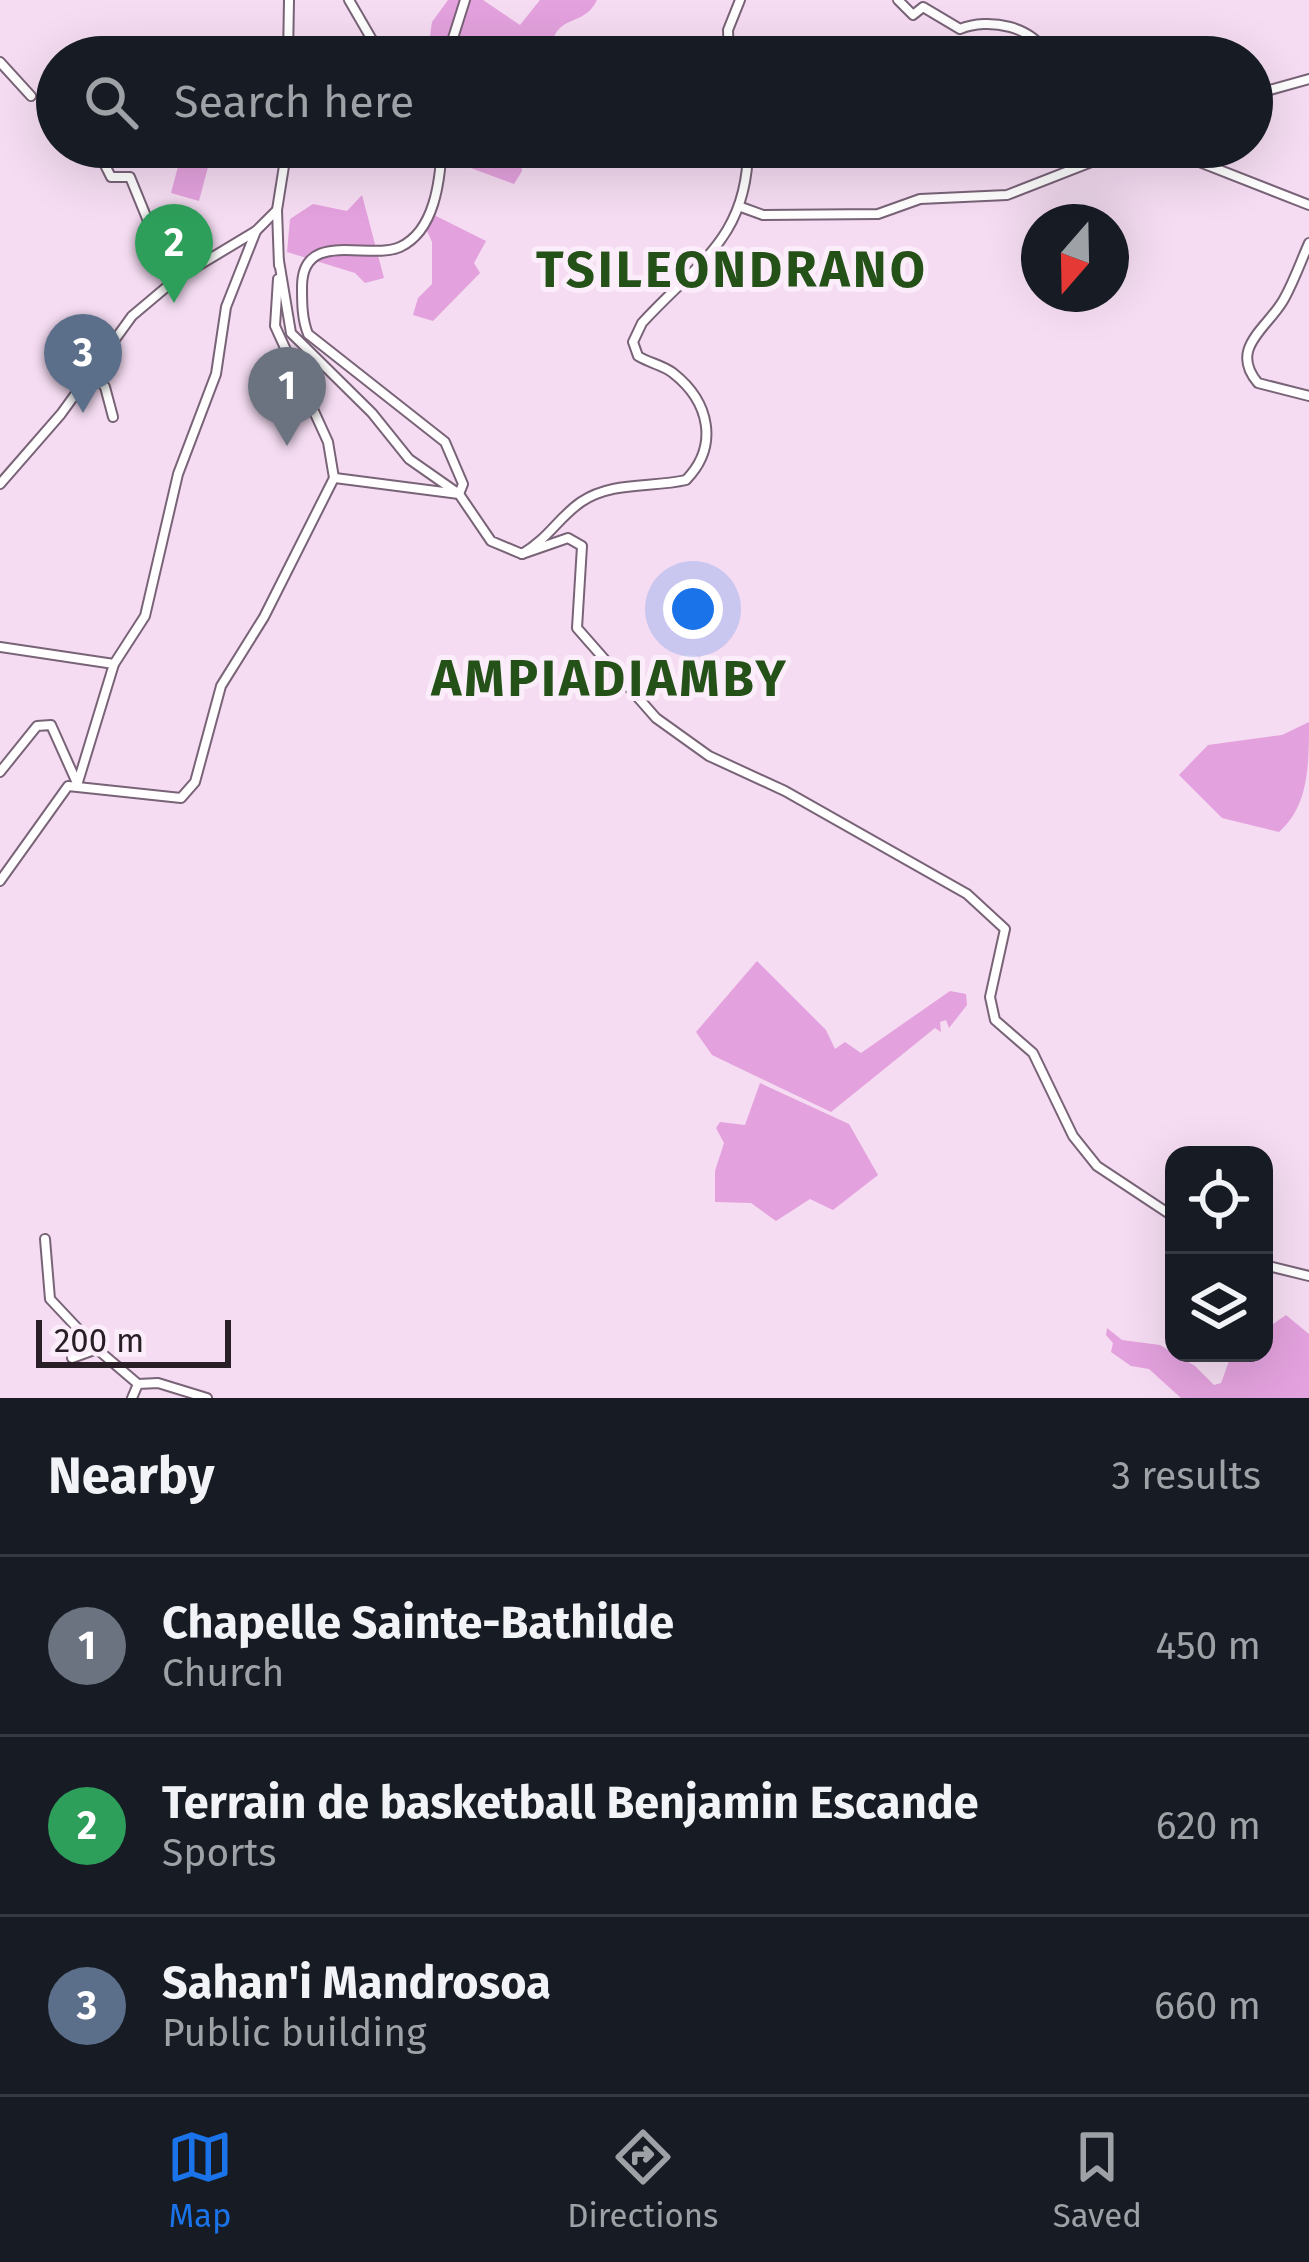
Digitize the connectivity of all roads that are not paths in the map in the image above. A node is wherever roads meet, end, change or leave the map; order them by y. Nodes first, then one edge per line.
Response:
1 (290, 0) edge
2 (349, 0) edge
3 (465, 0) edge
4 (740, 0) edge
5 (898, 0) edge
6 (289, 36) edge
7 (370, 36) edge
8 (454, 36) edge
9 (728, 36) edge
10 (1028, 36) edge
11 (0, 62) edge
12 (1309, 79) edge
13 (1273, 89) edge
14 (31, 97) dead end
15 (106, 168) edge
16 (283, 168) edge
17 (439, 168) edge
18 (746, 168) edge
19 (1067, 168) edge
20 (1213, 168) edge
21 (1309, 206) edge
22 (741, 207) junction
23 (277, 210) junction
24 (256, 231) junction
25 (1309, 243) edge
26 (279, 261) junction
27 (176, 279) junction
28 (91, 370) junction
29 (1309, 396) edge
30 (113, 417) dead end
31 (334, 478) junction
32 (0, 484) edge
33 (459, 494) junction
34 (522, 554) junction
35 (0, 647) edge
36 (114, 664) junction
37 (0, 772) edge
38 (77, 783) junction
39 (0, 881) edge
40 (1165, 1210) edge
41 (45, 1239) dead end
42 (1273, 1267) edge
43 (1309, 1276) edge
44 (97, 1349) junction
45 (72, 1358) dead end
46 (138, 1384) junction
47 (132, 1398) edge
48 (207, 1398) edge

1 - 6 street
2 - 7 street
3 - 8 street
4 - 9 street
5 - 10 street
11 - 14 street
12 - 13 street
15 - 27 street
16 - 23 street
17 - 33 street
18 - 22 street
19 - 22 street
20 - 21 street
22 - 34 street
23 - 24 street
23 - 26 street
24 - 27 street
24 - 36 street
25 - 29 street
26 - 31 street
26 - 33 street
27 - 28 street
28 - 30 street
28 - 32 street
31 - 33 street
31 - 38 street
33 - 34 street
34 - 40 street
35 - 36 street
36 - 38 street
37 - 38 street
38 - 39 street
41 - 44 street
42 - 43 street
44 - 45 street
44 - 46 street
46 - 47 street
46 - 48 street

